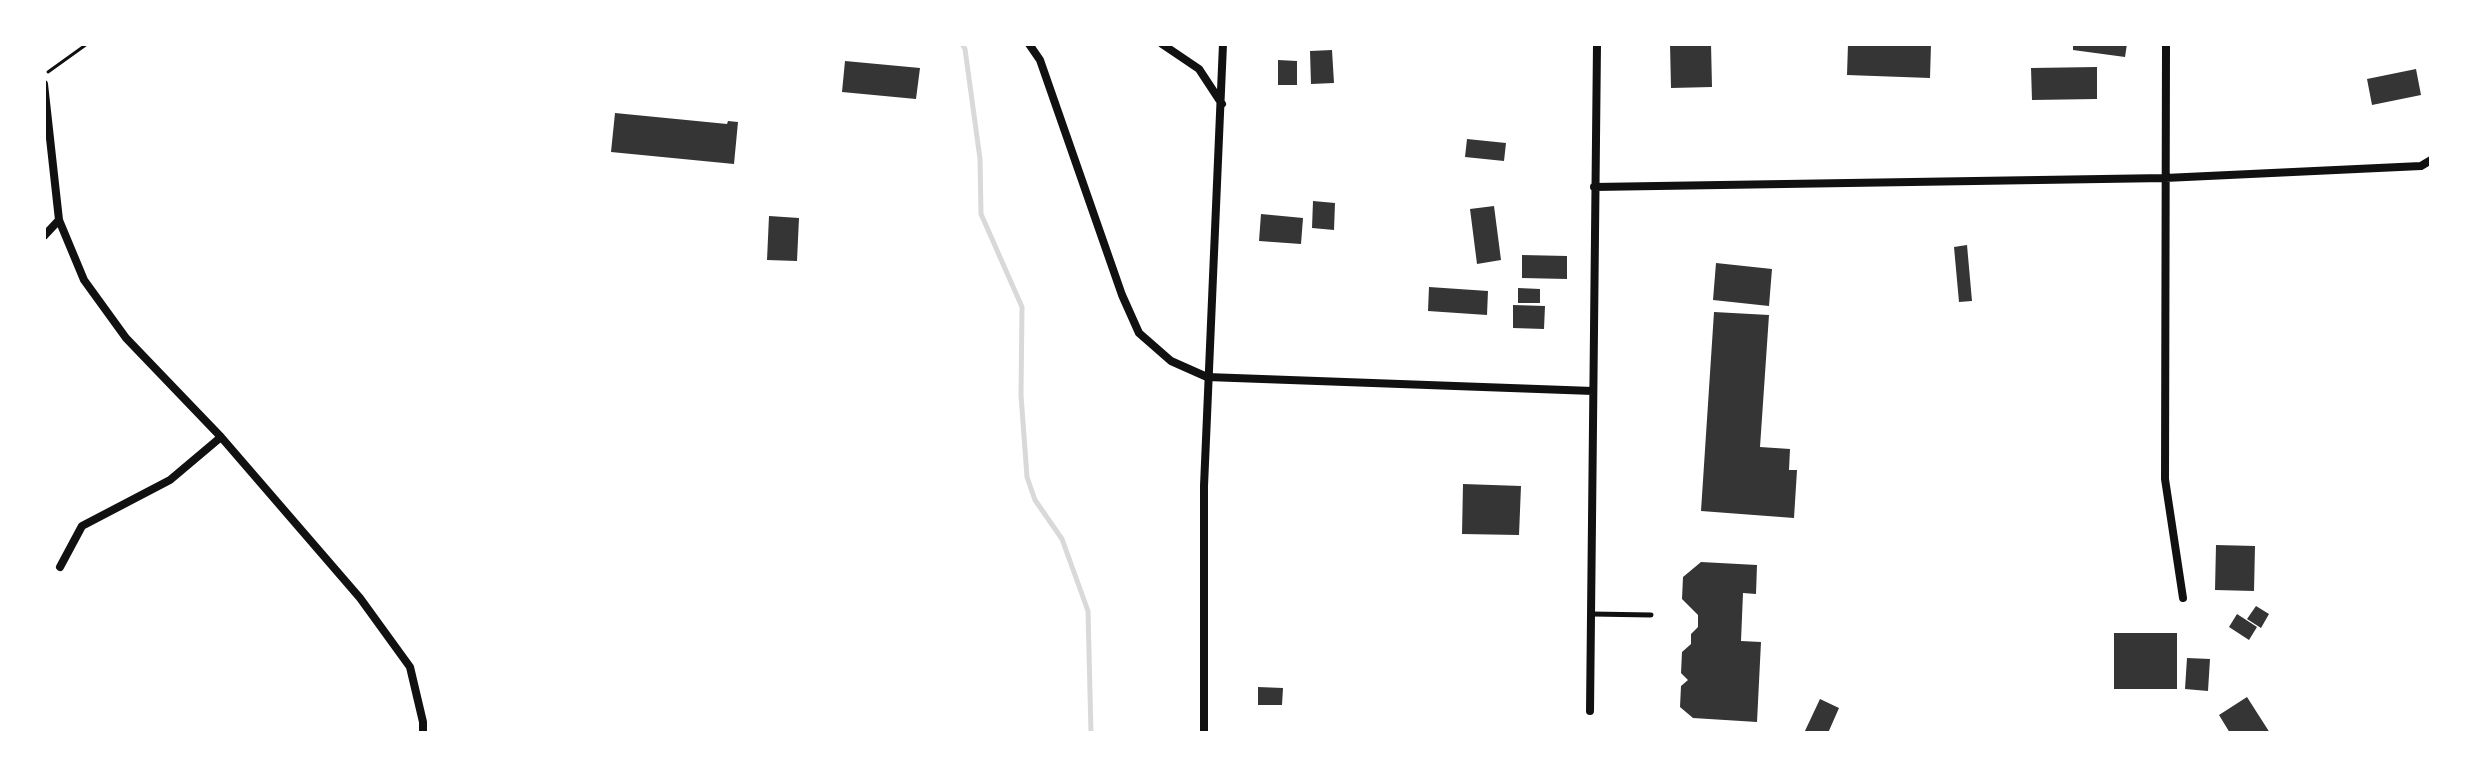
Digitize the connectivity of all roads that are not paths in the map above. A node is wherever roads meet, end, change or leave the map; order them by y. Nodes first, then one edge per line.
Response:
1 (1029, 44) edge
2 (1162, 44) edge
3 (1223, 44) edge
4 (1597, 44) edge
5 (2166, 44) edge
6 (44, 84) edge
7 (1222, 105) junction
8 (2431, 160) edge
9 (2165, 178) junction
10 (1594, 187) junction
11 (59, 220) junction
12 (44, 236) edge
13 (1207, 377) junction
14 (1593, 391) junction
15 (221, 437) junction
16 (60, 567) dead end
17 (2183, 598) dead end
18 (1591, 614) junction
19 (1651, 615) dead end
20 (1590, 711) dead end
21 (423, 733) edge
22 (1204, 733) edge

1 - 13 street
2 - 7 street
3 - 7 street
4 - 10 street
5 - 9 street
6 - 11 street
7 - 13 street
8 - 9 street
9 - 10 street
9 - 17 street
10 - 14 street
11 - 12 street
11 - 15 street
13 - 14 street
13 - 22 street
14 - 18 street
15 - 16 street
15 - 21 street
18 - 19 lane
18 - 20 street

